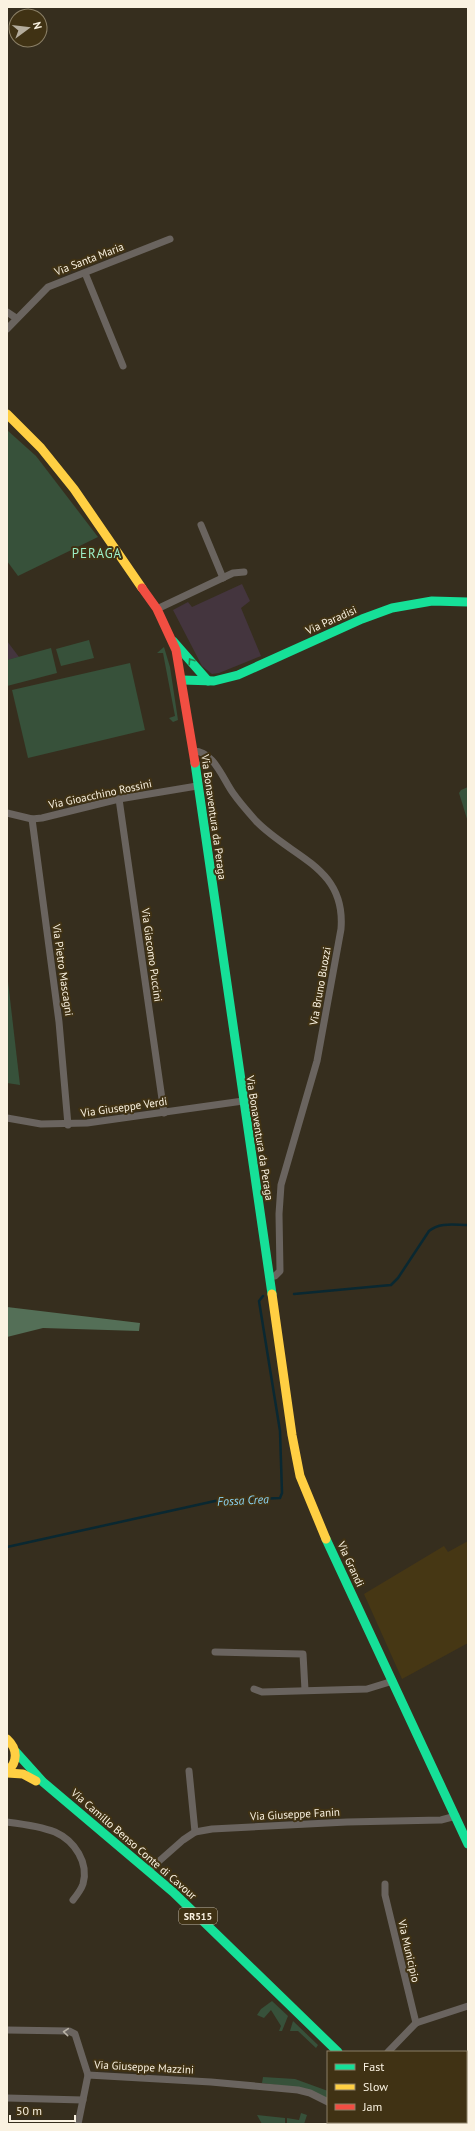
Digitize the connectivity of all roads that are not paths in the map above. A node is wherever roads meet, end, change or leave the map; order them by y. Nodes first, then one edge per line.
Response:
1 (170, 239) dead end
2 (85, 273) junction
3 (7, 312) edge
4 (16, 318) junction
5 (7, 329) edge
6 (123, 366) dead end
7 (7, 414) edge
8 (200, 525) dead end
9 (244, 572) dead end
10 (223, 578) junction
11 (468, 602) edge
12 (157, 610) junction
13 (173, 641) junction
14 (182, 680) junction
15 (208, 681) junction
16 (193, 751) junction
17 (197, 786) junction
18 (119, 800) junction
19 (7, 813) edge
20 (32, 819) junction
21 (243, 1101) junction
22 (164, 1112) junction
23 (7, 1118) edge
24 (68, 1125) junction
25 (269, 1276) junction
26 (215, 1652) dead end
27 (393, 1681) junction
28 (254, 1689) dead end
29 (305, 1690) junction
30 (7, 1739) edge
31 (16, 1752) junction
32 (189, 1771) dead end
33 (7, 1772) edge
34 (50, 1789) junction
35 (456, 1816) junction
36 (7, 1822) edge
37 (195, 1832) junction
38 (468, 1844) edge
39 (149, 1870) junction
40 (385, 1884) dead end
41 (74, 1900) dead end
42 (468, 2006) edge
43 (416, 2023) junction
44 (7, 2030) edge
45 (337, 2051) edge
46 (389, 2051) edge
47 (88, 2075) junction
48 (7, 2098) edge
49 (83, 2100) junction
50 (327, 2102) edge
51 (78, 2124) edge

1 - 2 street, Via Santa Maria
2 - 4 street, Via Santa Maria
2 - 6 street
3 - 4 street
4 - 5 street, Via Santa Maria
7 - 12 main road, Via Bonaventura da Peraga
8 - 10 street
9 - 10 street
10 - 12 street
11 - 15 main road, Via Paradisi
12 - 13 main road, Via Bonaventura da Peraga
13 - 14 main road, Via Bonaventura da Peraga
15 -> 13 main road
14 - 15 main road, Via Paradisi
14 - 16 main road, Via Bonaventura da Peraga
16 - 17 main road, Via Bonaventura da Peraga
16 - 25 street, Via Bruno Buozzi
17 - 18 street, Via Gioacchino Rossini
17 - 21 main road, Via Bonaventura da Peraga
18 - 20 street, Via Gioacchino Rossini
18 - 22 street, Via Giacomo Puccini
19 - 20 street, Via Gioacchino Rossini
20 - 24 street, Via Pietro Mascagni
21 - 22 street, Via Giuseppe Verdi
21 - 25 main road, Via Bonaventura da Peraga
22 - 24 street, Via Giuseppe Verdi
23 - 24 street, Via Giuseppe Verdi
25 - 27 main road, Via Grandi
26 - 29 street
27 - 29 street
27 - 35 main road, Via Grandi
28 - 29 street
30 - 31 main road
31 - 33 main road
31 - 34 main road, SR515
32 - 37 street
33 - 34 main road, SR515
34 - 39 main road, Via Camillo Benso Conte di Cavour / SR515
35 - 37 street, Via Giuseppe Fanin
35 - 38 main road, Via Grandi
36 - 41 street
37 - 39 street, Via Giuseppe Fanin
39 - 45 main road, Via Camillo Benso Conte di Cavour / SR515
40 - 43 street, Via Municipio
42 - 43 street
43 - 46 street
47 -> 44 street
47 - 49 street, Via Giuseppe Mazzini
47 - 50 street, Via Giuseppe Mazzini
48 - 49 street
49 - 51 street, Via Giuseppe Mazzini

